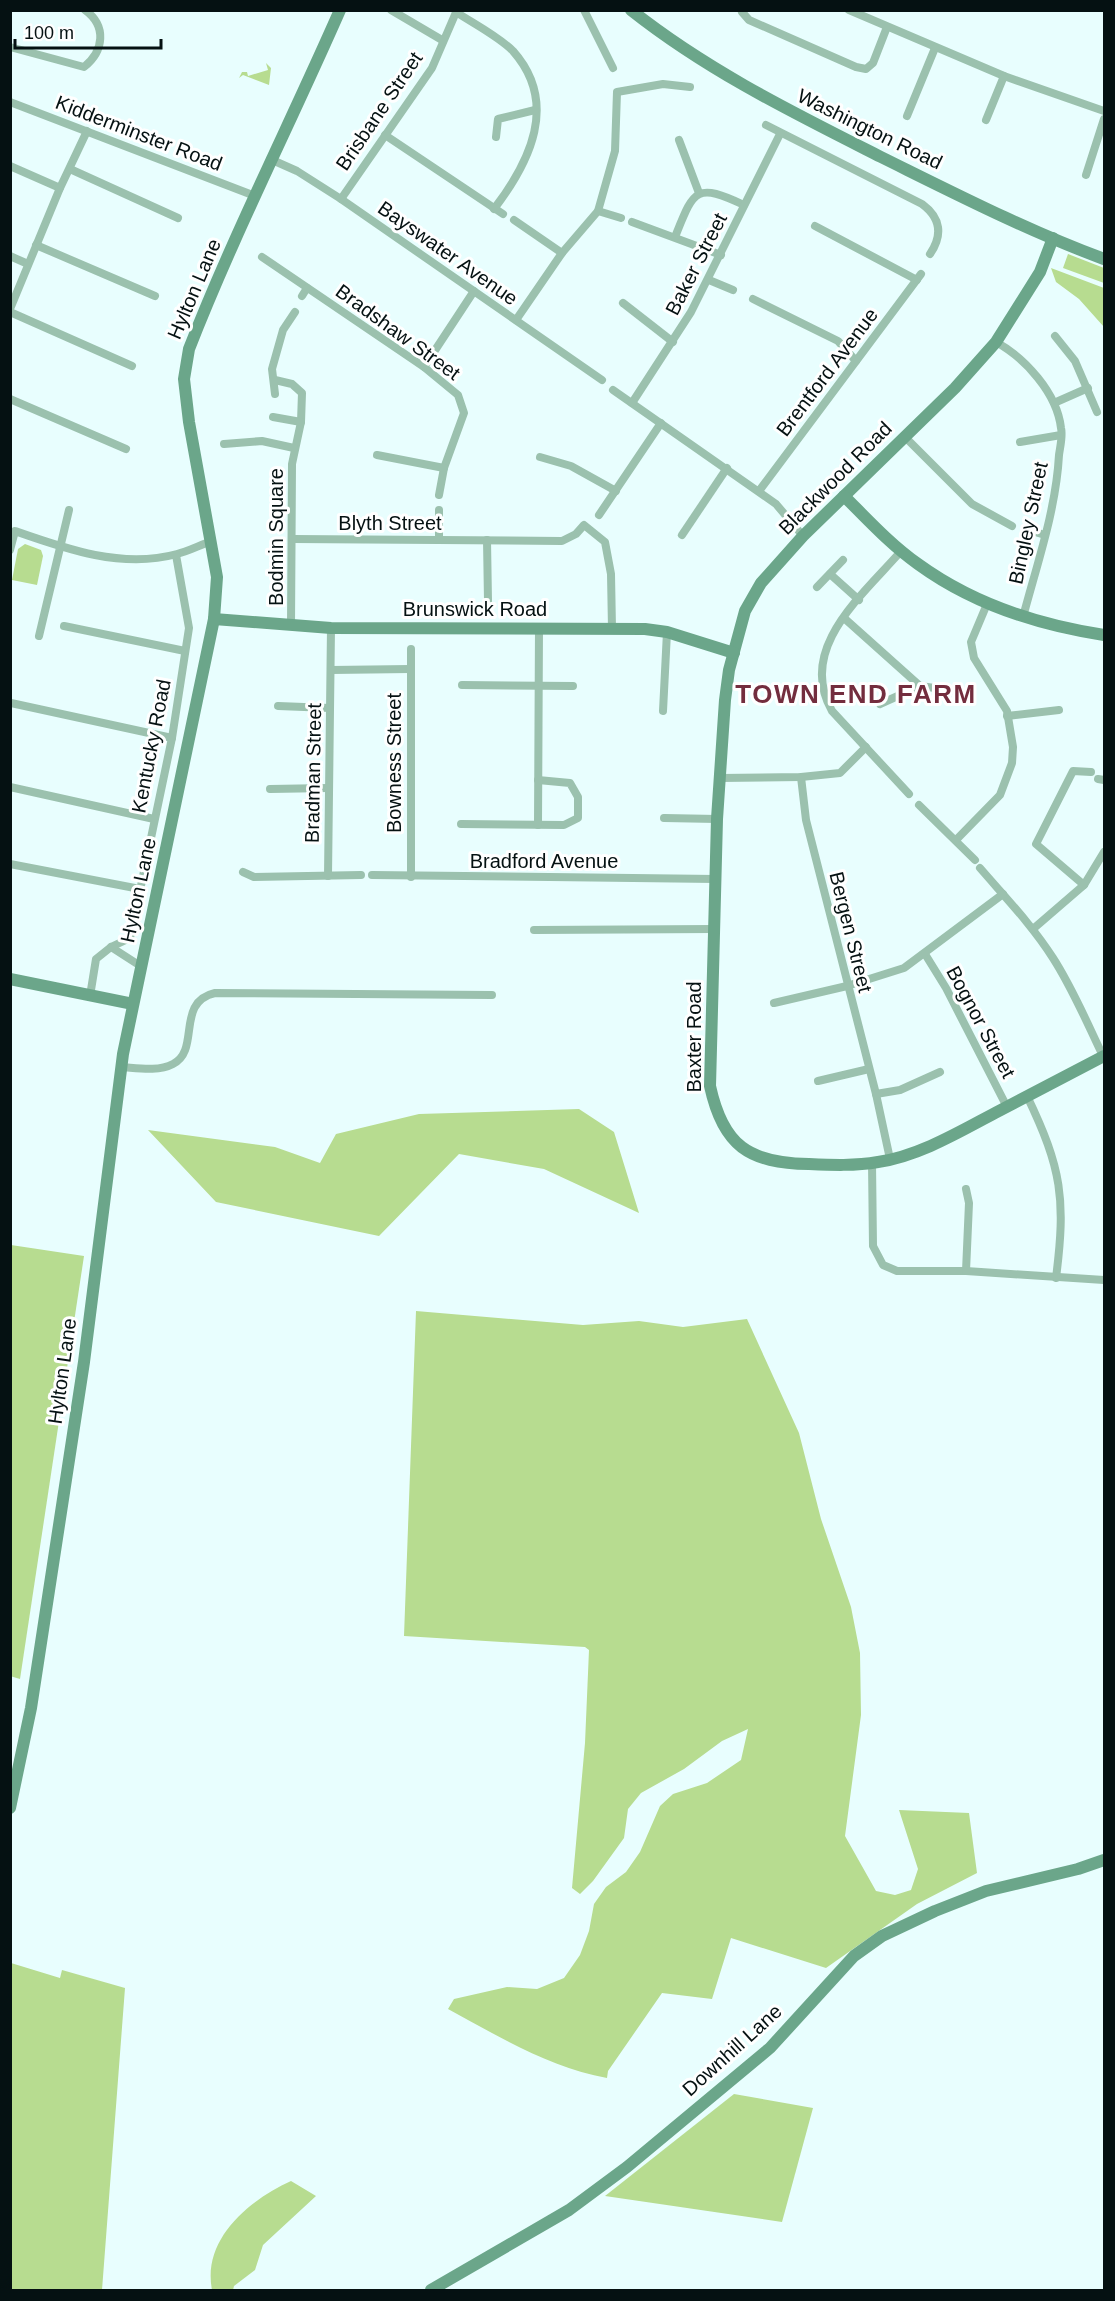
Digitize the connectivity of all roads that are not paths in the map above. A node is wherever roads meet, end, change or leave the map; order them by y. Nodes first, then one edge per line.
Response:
1 (86, 10) edge
2 (340, 10) edge
3 (390, 10) edge
4 (584, 10) edge
5 (631, 10) edge
6 (849, 10) edge
7 (457, 11) edge
8 (742, 12) edge
9 (887, 27) junction
10 (442, 40) junction
11 (10, 47) edge
12 (935, 48) junction
13 (613, 68) dead end
14 (1004, 76) junction
15 (690, 87) dead end
16 (10, 102) edge
17 (535, 110) junction
18 (1104, 111) edge
19 (907, 116) dead end
20 (1104, 119) edge
21 (986, 120) dead end
22 (766, 125) dead end
23 (87, 131) junction
24 (780, 134) junction
25 (385, 135) junction
26 (496, 137) dead end
27 (679, 140) dead end
28 (270, 159) junction
29 (10, 166) edge
30 (70, 169) junction
31 (1086, 175) dead end
32 (60, 188) junction
33 (699, 193) junction
34 (255, 196) junction
35 (341, 199) junction
36 (744, 205) junction
37 (494, 209) junction
38 (598, 211) junction
39 (503, 214) dead end
40 (178, 218) dead end
41 (621, 218) dead end
42 (514, 220) dead end
43 (632, 222) dead end
44 (815, 226) dead end
45 (675, 237) junction
46 (1053, 238) junction
47 (36, 245) junction
48 (562, 253) junction
49 (930, 254) dead end
50 (720, 255) junction
51 (10, 256) edge
52 (262, 257) dead end
53 (1104, 259) edge
54 (28, 264) junction
55 (709, 280) junction
56 (307, 288) junction
57 (733, 290) dead end
58 (474, 291) junction
59 (155, 296) dead end
60 (302, 296) dead end
61 (753, 299) dead end
62 (623, 303) dead end
63 (10, 311) edge
64 (295, 312) dead end
65 (516, 320) junction
66 (1055, 336) dead end
67 (673, 342) junction
68 (996, 342) junction
69 (856, 362) junction
70 (132, 366) dead end
71 (424, 367) junction
72 (275, 380) junction
73 (602, 380) dead end
74 (1088, 388) junction
75 (613, 390) dead end
76 (275, 394) dead end
77 (10, 399) edge
78 (1054, 403) junction
79 (632, 404) junction
80 (1097, 411) dead end
81 (273, 417) dead end
82 (301, 422) junction
83 (661, 423) junction
84 (1061, 435) junction
85 (905, 437) junction
86 (1020, 442) dead end
87 (224, 444) dead end
88 (294, 448) junction
89 (126, 449) dead end
90 (377, 455) dead end
91 (540, 457) dead end
92 (444, 468) junction
93 (727, 468) junction
94 (616, 491) junction
95 (759, 491) junction
96 (439, 495) dead end
97 (844, 496) junction
98 (69, 510) dead end
99 (439, 510) dead end
100 (599, 515) dead end
101 (1012, 526) dead end
102 (1035, 532) dead end
103 (682, 535) dead end
104 (1045, 535) junction
105 (803, 536) junction
106 (293, 539) junction
107 (439, 540) junction
108 (487, 540) junction
109 (212, 541) junction
110 (58, 546) junction
111 (10, 550) edge
112 (902, 550) junction
113 (176, 555) junction
114 (843, 560) dead end
115 (830, 574) junction
116 (817, 587) dead end
117 (488, 600) dead end
118 (859, 600) junction
119 (987, 604) junction
120 (1023, 617) junction
121 (843, 618) junction
122 (214, 619) junction
123 (64, 626) dead end
124 (291, 626) junction
125 (331, 628) junction
126 (539, 628) junction
127 (612, 629) junction
128 (667, 632) junction
129 (1104, 635) edge
130 (39, 636) dead end
131 (411, 649) dead end
132 (185, 651) junction
133 (734, 653) junction
134 (410, 669) junction
135 (331, 670) junction
136 (462, 685) dead end
137 (539, 685) junction
138 (573, 686) dead end
139 (920, 686) junction
140 (964, 692) dead end
141 (11, 703) edge
142 (880, 705) dead end
143 (278, 706) dead end
144 (330, 708) junction
145 (1059, 710) dead end
146 (663, 711) dead end
147 (1008, 716) junction
148 (172, 738) junction
149 (866, 747) junction
150 (1091, 772) dead end
151 (801, 777) junction
152 (720, 778) junction
153 (538, 780) junction
154 (10, 787) edge
155 (328, 788) junction
156 (270, 789) dead end
157 (909, 794) dead end
158 (919, 805) dead end
159 (664, 818) dead end
160 (154, 819) junction
161 (717, 819) junction
162 (461, 824) dead end
163 (538, 825) junction
164 (956, 840) junction
165 (1104, 852) edge
166 (10, 864) edge
167 (243, 872) dead end
168 (361, 875) dead end
169 (372, 875) dead end
170 (328, 876) junction
171 (411, 877) junction
172 (716, 879) junction
173 (1084, 885) junction
174 (140, 889) junction
175 (1003, 894) junction
176 (714, 929) junction
177 (534, 930) dead end
178 (1033, 930) junction
179 (111, 947) junction
180 (925, 954) junction
181 (142, 966) junction
182 (10, 979) edge
183 (847, 986) junction
184 (492, 995) dead end
185 (90, 996) junction
186 (774, 1003) dead end
187 (133, 1004) junction
188 (1104, 1056) edge
189 (121, 1067) junction
190 (869, 1069) junction
191 (940, 1072) dead end
192 (818, 1081) dead end
193 (876, 1094) junction
194 (1027, 1096) junction
195 (1007, 1107) junction
196 (890, 1159) junction
197 (872, 1163) junction
198 (966, 1189) dead end
199 (966, 1271) junction
200 (1056, 1278) junction
201 (1104, 1280) edge
202 (10, 1808) edge
203 (1104, 1860) edge
204 (431, 2290) edge

1 - 11 street
2 - 28 street, Hylton Lane
3 - 10 street, Brisbane Street
4 - 13 street
5 - 46 street, Washington Road
6 - 9 street
7 - 10 street, Brisbane Street
7 - 17 street
8 - 9 street
9 - 12 street
10 - 25 street, Brisbane Street
12 - 14 street
12 - 19 street
14 - 18 street
14 - 21 street
15 - 38 street
16 - 23 street, Kidderminster Road
17 - 26 street
17 - 37 street
20 - 31 street
22 - 24 street
23 - 30 street
23 - 34 street, Kidderminster Road
24 - 36 street, Baker Street
24 - 49 street
25 - 35 street, Brisbane Street
25 - 37 street
27 - 33 street
28 - 34 street, Hylton Lane
28 - 35 street, Bayswater Avenue
29 - 32 street
30 - 32 street
30 - 40 street
32 - 47 street
33 - 36 street
33 - 45 street
34 - 109 street, Hylton Lane
35 - 58 street, Bayswater Avenue
36 - 50 street, Baker Street
37 - 39 street
38 - 41 street
38 - 48 street
42 - 48 street
43 - 45 street
44 - 69 street, Brentford Avenue
45 - 50 street
46 - 53 street, Washington Road
46 - 68 street, Blackwood Road
47 - 54 street
47 - 59 street
48 - 65 street
50 - 55 street, Baker Street
51 - 54 street
52 - 56 street, Bradshaw Street
54 - 63 street
55 - 57 street
55 - 67 street, Baker Street
56 - 60 street
56 - 71 street, Bradshaw Street
58 - 65 street, Bayswater Avenue
58 - 71 street
61 - 69 street
62 - 67 street
63 - 70 street
64 - 72 street
65 - 73 street, Bayswater Avenue
66 - 74 street
67 - 79 street, Baker Street
68 - 78 street, Bingley Street
68 - 85 street, Blackwood Road
69 - 95 street, Brentford Avenue
71 - 92 street, Bradshaw Street
72 - 76 street
72 - 82 street, Bodmin Square
74 - 78 street
74 - 80 street
75 - 79 street
77 - 89 street
78 - 84 street, Bingley Street
79 - 83 street
81 - 82 street
82 - 88 street, Bodmin Square
83 - 93 street
83 - 94 street
84 - 86 street, Bingley Street
84 - 104 street, Bingley Street
85 - 97 street, Blackwood Road
85 - 101 street
87 - 88 street, Bodmin Square
88 - 106 street, Bodmin Square
90 - 92 street
91 - 94 street
92 - 96 street, Bradshaw Street
93 - 95 street
93 - 103 street
94 - 100 street
95 - 105 street
97 - 105 street, Blackwood Road
97 - 112 street
98 - 110 street
99 - 107 street
102 - 104 street
104 - 120 street, Bingley Street
105 - 133 street, Blackwood Road
106 - 107 street, Blyth Street
106 - 124 street, Bodmin Square
107 - 108 street, Blyth Street
108 - 117 street
108 - 127 street, Blyth Street
109 - 113 street
109 - 122 street, Hylton Lane
110 - 111 street
110 - 113 street
110 - 130 street
112 - 118 street
112 - 119 street
113 - 132 street, Kentucky Road
114 - 115 street
115 - 116 street
115 - 118 street
118 - 121 street
119 - 120 street
119 - 147 street
120 - 129 street
121 - 139 street
121 - 149 street
122 - 124 street, Brunswick Road
122 - 181 street, Hylton Lane
123 - 132 street
124 - 125 street, Brunswick Road
125 - 126 street, Brunswick Road
125 - 135 street, Bradman Street
126 - 127 street, Brunswick Road
126 - 137 street
127 - 128 street, Brunswick Road
128 - 133 street, Brunswick Road
128 - 146 street
131 - 134 street, Bowness Street
132 - 148 street, Kentucky Road
133 - 152 street, Blackwood Road
134 - 135 street
134 - 171 street, Bowness Street
135 - 144 street, Bradman Street
136 - 137 street
137 - 138 street
137 - 153 street
139 - 140 street
139 - 142 street
141 - 148 street
143 - 144 street
144 - 155 street, Bradman Street
145 - 147 street
147 - 164 street
148 - 160 street, Kentucky Road
149 - 151 street
149 - 157 street
150 - 173 street
151 - 152 street
151 - 183 street, Bergen Street
152 - 161 street, Baxter Road
153 - 163 street
153 - 163 street
154 - 160 street
155 - 156 street
155 - 170 street, Bradman Street
158 - 164 street
159 - 161 street
160 - 174 street, Kentucky Road
161 - 172 street, Baxter Road
162 - 163 street
164 - 175 street
165 - 173 street
166 - 174 street
167 - 170 street
168 - 170 street
169 - 171 street, Bradford Avenue
171 - 172 street, Bradford Avenue
172 - 176 street, Baxter Road
173 - 178 street
174 - 179 street, Kentucky Road
175 - 178 street
175 - 180 street
176 - 177 street
176 - 197 street, Baxter Road
178 - 188 street
179 - 181 street
179 - 185 street, Kentucky Road
180 - 183 street
180 - 195 street, Bognor Street
181 - 187 street, Hylton Lane
182 - 185 street
183 - 186 street
183 - 190 street, Bergen Street
184 - 189 street
185 - 187 street
187 - 189 street, Hylton Lane
188 - 194 street, Baxter Road
189 - 202 street, Hylton Lane
190 - 192 street
190 - 193 street, Bergen Street
191 - 193 street
193 - 196 street, Bergen Street
194 - 195 street, Baxter Road
194 - 200 street
195 - 196 street, Baxter Road
196 - 197 street, Baxter Road
197 - 199 street
198 - 199 street
199 - 200 street
200 - 201 street
203 - 204 street, Downhill Lane

